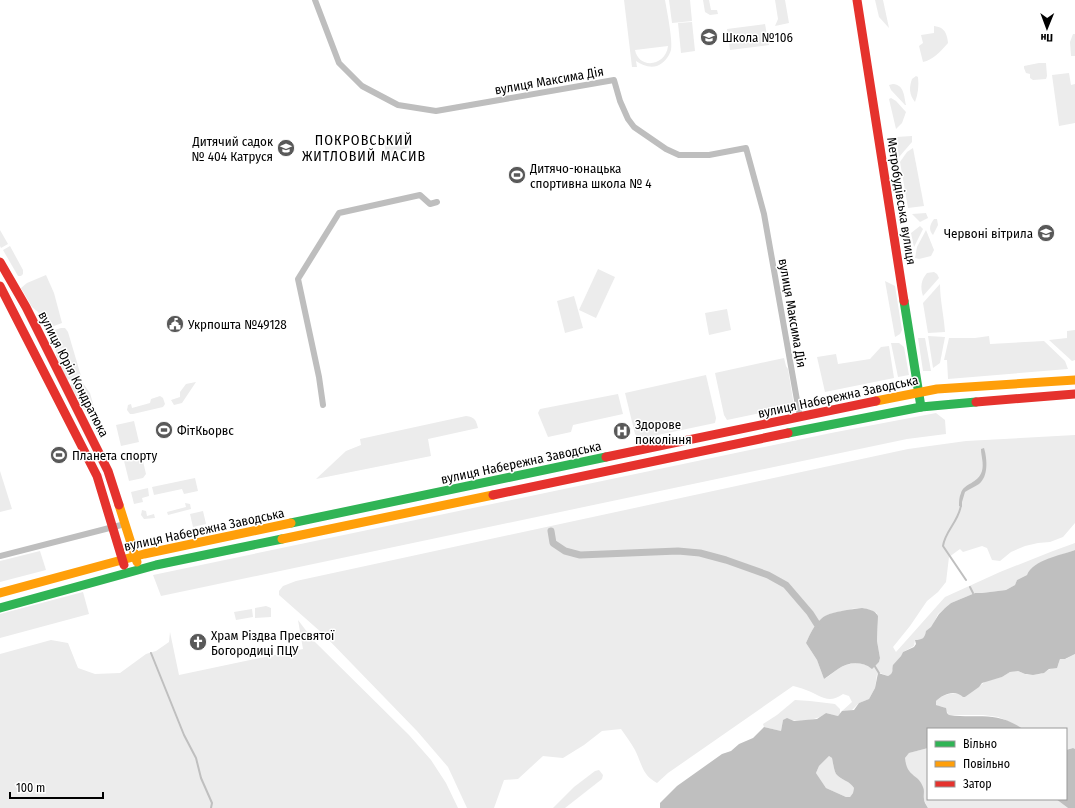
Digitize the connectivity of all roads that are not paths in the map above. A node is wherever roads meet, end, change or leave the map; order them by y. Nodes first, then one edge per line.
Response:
1 (315, 0) edge
2 (858, 0) edge
3 (437, 202) dead end
4 (0, 262) edge
5 (0, 286) edge
6 (58, 373) junction
7 (47, 378) junction
8 (1075, 380) edge
9 (919, 392) junction
10 (1075, 394) edge
11 (323, 405) dead end
12 (921, 407) junction
13 (800, 417) junction
14 (473, 485) junction
15 (476, 499) junction
16 (126, 524) junction
17 (112, 527) junction
18 (0, 556) edge
19 (135, 556) junction
20 (122, 560) junction
21 (139, 569) junction
22 (126, 573) junction
23 (0, 593) edge
24 (0, 608) edge

1 - 13 street, вулиця Максима Дія
2 - 9 main road, Метробудівська вулиця
3 - 11 street
4 - 6 main road, вулиця Юрія Кондратюка
5 - 7 main road, вулиця Юрія Кондратюка
6 - 7 main road
6 - 16 main road, вулиця Юрія Кондратюка
7 - 17 main road, вулиця Юрія Кондратюка
8 - 9 main road, вулиця Набережна Заводська
9 - 12 main road, Метробудівська вулиця
9 - 13 main road, вулиця Набережна Заводська
10 - 12 main road, вулиця Набережна Заводська
12 - 15 main road, вулиця Набережна Заводська
13 - 14 main road, вулиця Набережна Заводська
14 - 15 main road
14 - 19 main road, вулиця Набережна Заводська
15 - 21 main road, вулиця Набережна Заводська
16 - 17 street
16 - 19 main road, вулиця Юрія Кондратюка
17 - 18 street
17 - 20 main road, вулиця Юрія Кондратюка
19 - 20 main road, вулиця Набережна Заводська
19 - 21 main road, вулиця Юрія Кондратюка
20 - 22 main road, вулиця Юрія Кондратюка
20 - 23 main road, вулиця Набережна Заводська
21 - 22 main road, вулиця Набережна Заводська
22 - 24 main road, вулиця Набережна Заводська

